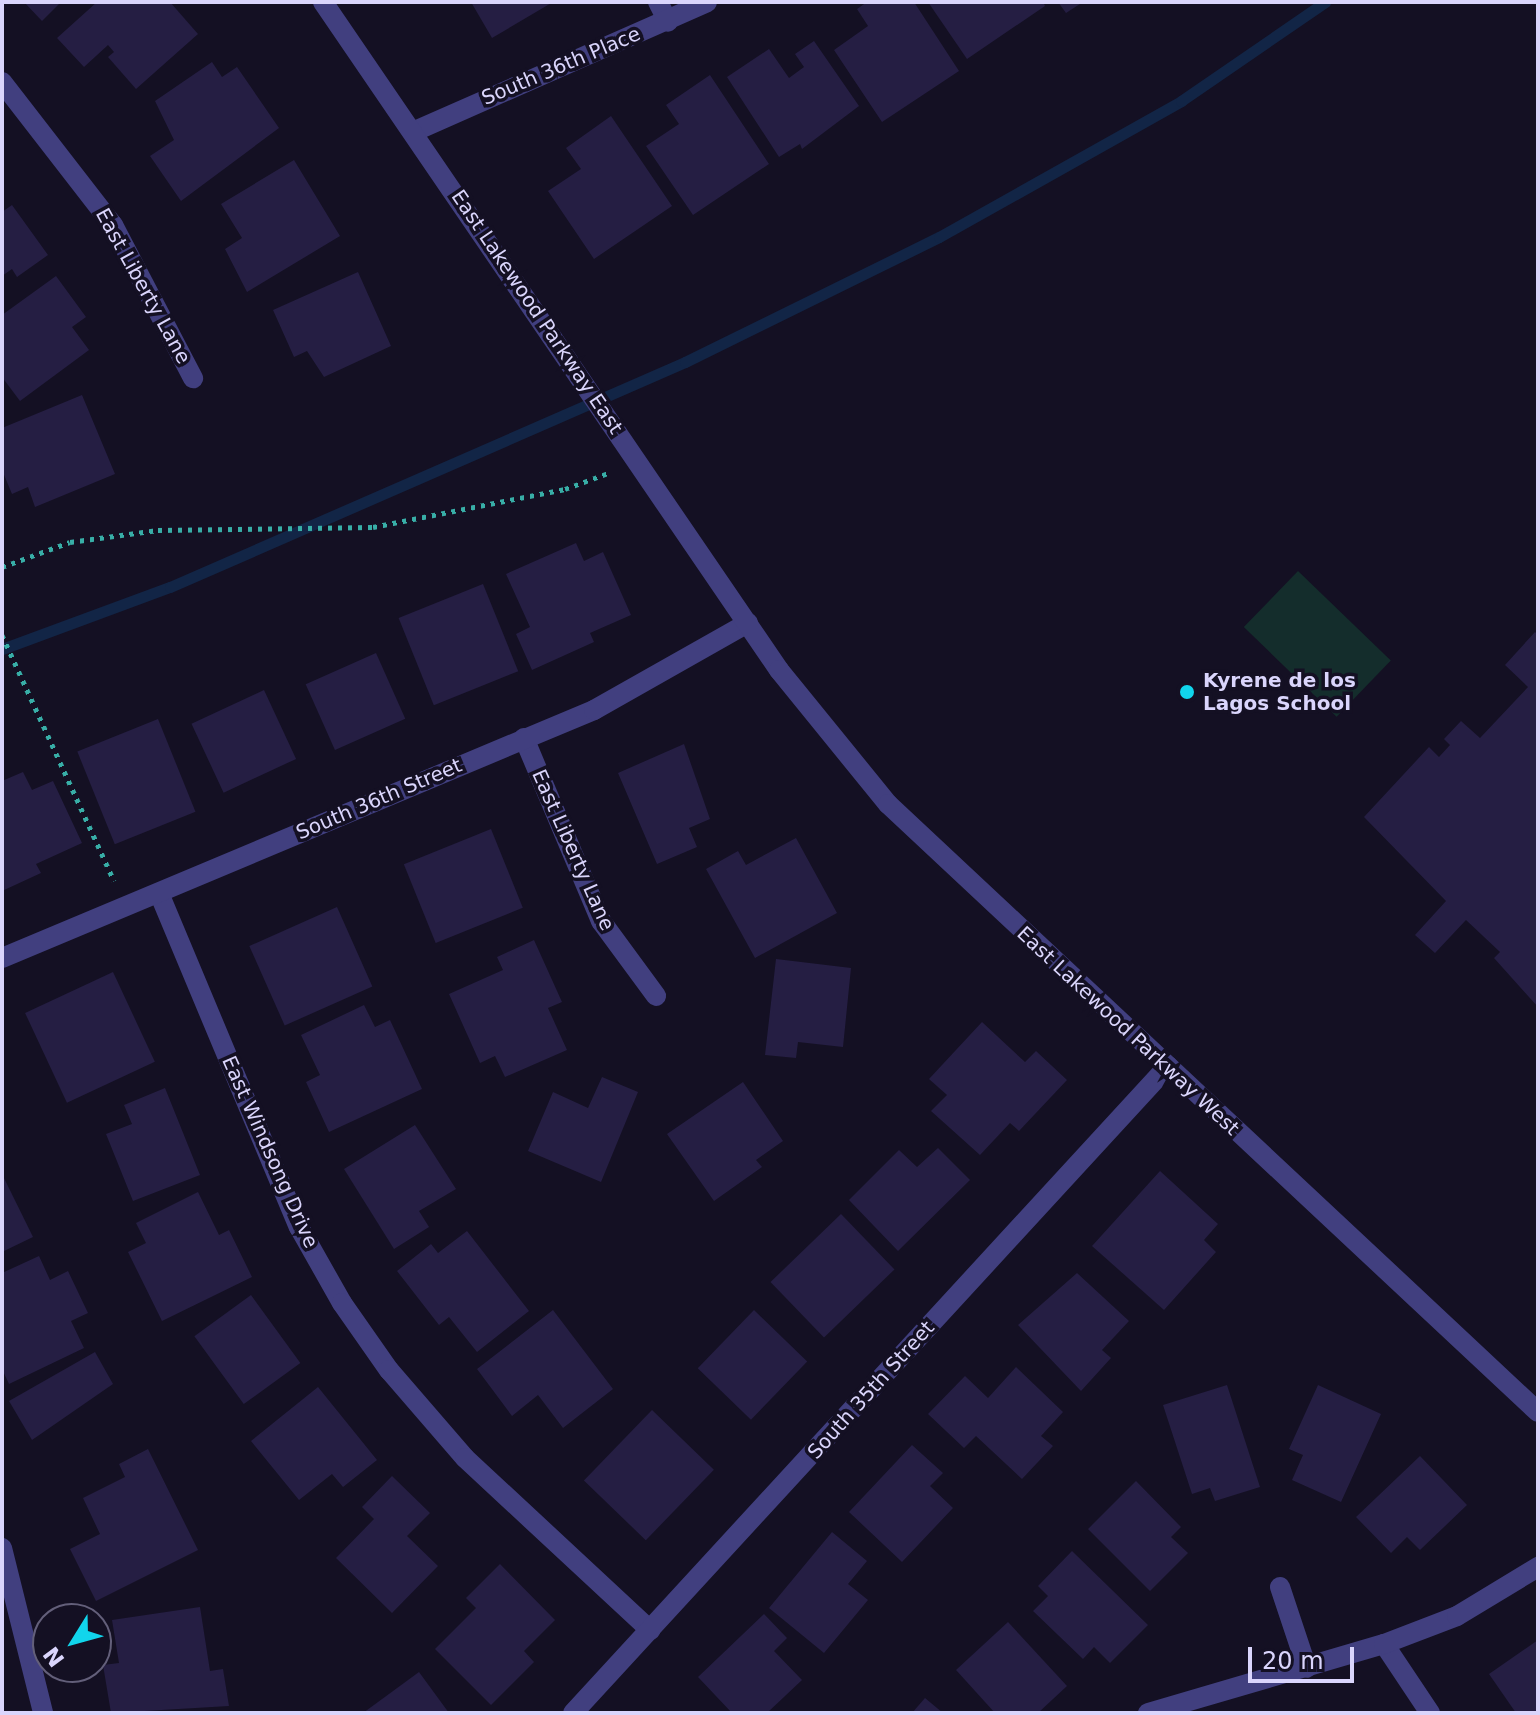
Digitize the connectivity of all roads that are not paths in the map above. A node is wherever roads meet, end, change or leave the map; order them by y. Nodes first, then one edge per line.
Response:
1 (323, 2) edge
2 (658, 2) edge
3 (707, 2) edge
4 (668, 22) junction
5 (2, 82) edge
6 (415, 131) junction
7 (193, 378) dead end
8 (748, 623) junction
9 (524, 738) junction
10 (159, 893) junction
11 (2, 958) edge
12 (656, 996) dead end
13 (1168, 1066) junction
14 (1538, 1412) edge
15 (2, 1548) edge
16 (1538, 1567) edge
17 (1280, 1587) dead end
18 (650, 1630) junction
19 (1384, 1644) junction
20 (1307, 1668) junction
21 (43, 1713) edge
22 (573, 1713) edge
23 (1148, 1713) edge
24 (1430, 1713) edge

1 - 6 street, East Lakewood Parkway East
2 - 4 street
3 - 4 street, South 36th Place
4 - 6 street, South 36th Place
5 - 7 street, East Liberty Lane
6 - 8 street, East Lakewood Parkway East
8 - 9 street, South 36th Street
8 - 13 street, East Lakewood Parkway West
9 - 10 street, South 36th Street
9 - 12 street, East Liberty Lane
10 - 11 street, South 36th Street
10 - 18 street, East Windsong Drive
13 - 14 street, East Lakewood Parkway West
13 - 18 street, South 35th Street
15 - 21 street
16 - 19 street
17 - 20 street
18 - 22 street, South 35th Street
19 - 20 street
19 - 24 street
20 - 23 street

